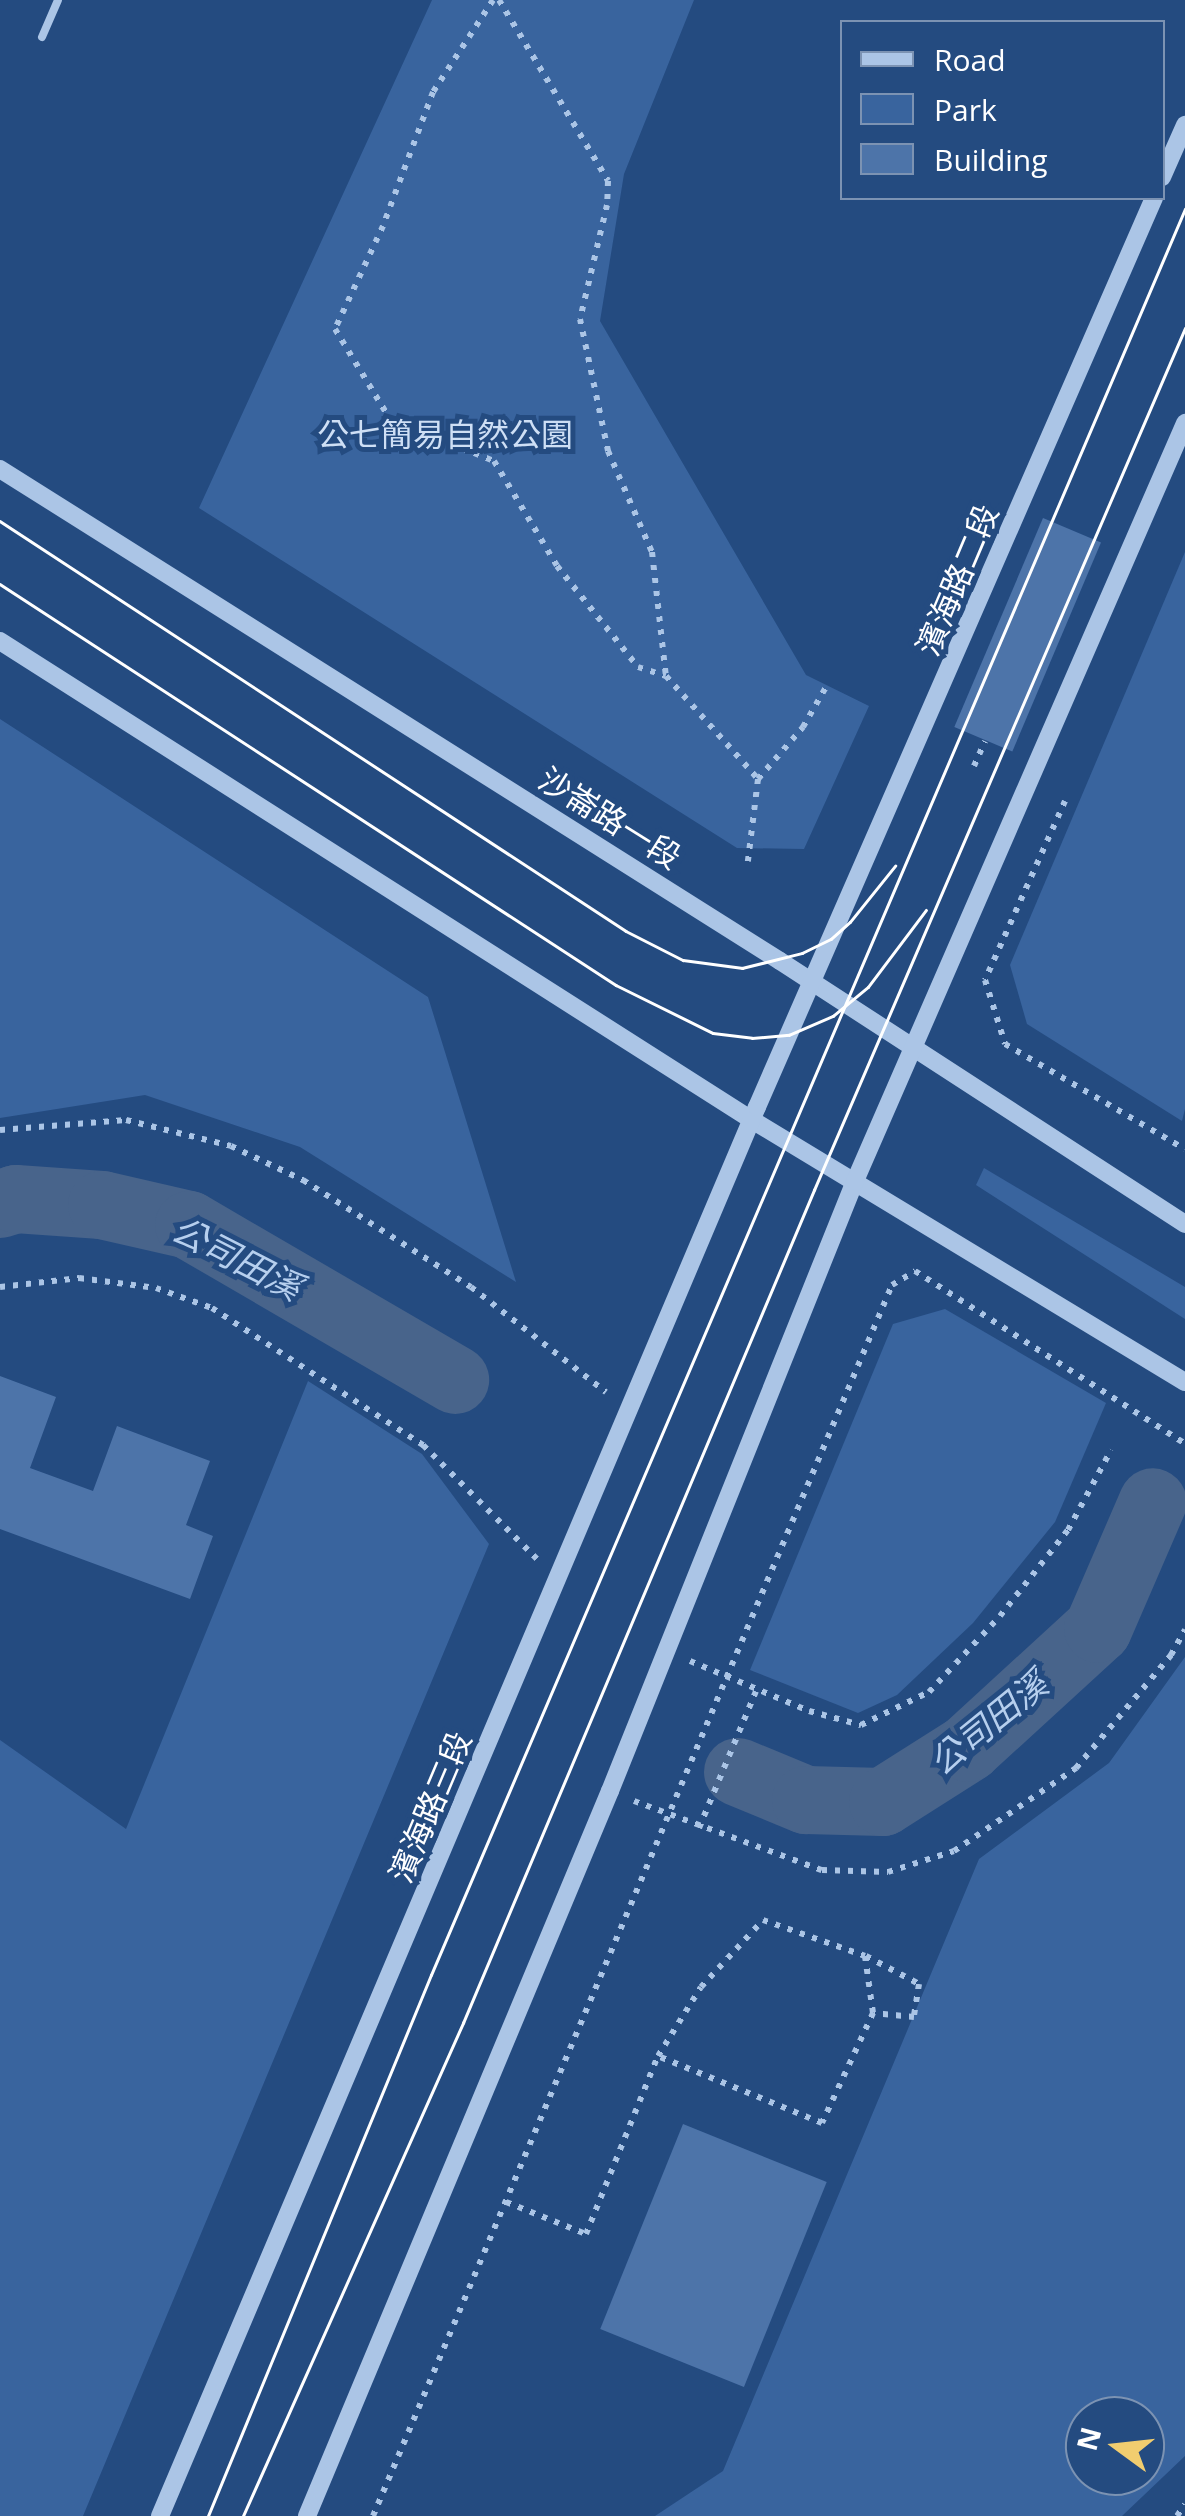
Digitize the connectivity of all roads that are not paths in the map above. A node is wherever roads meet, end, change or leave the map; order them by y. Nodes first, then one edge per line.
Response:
1 (58, 0) edge
2 (42, 37) dead end
3 (1185, 125) edge
4 (1165, 170) edge
5 (1153, 200) edge
6 (1185, 423) edge
7 (0, 469) edge
8 (0, 641) edge
9 (811, 984) junction
10 (914, 1047) junction
11 (752, 1120) junction
12 (856, 1181) junction
13 (1185, 1224) edge
14 (1185, 1382) edge
15 (160, 2516) edge
16 (307, 2516) edge

1 - 2 lane
3 - 4 street
5 - 9 street, 濱海路二段
6 - 10 street
7 - 9 street, 沙崙路一段
8 - 11 street
9 - 10 street, 沙崙路一段
9 - 11 street, 濱海路二段
10 - 12 street
10 - 13 street, 沙崙路一段
11 - 12 street
11 - 15 street, 濱海路三段
12 - 14 street
12 - 16 street

